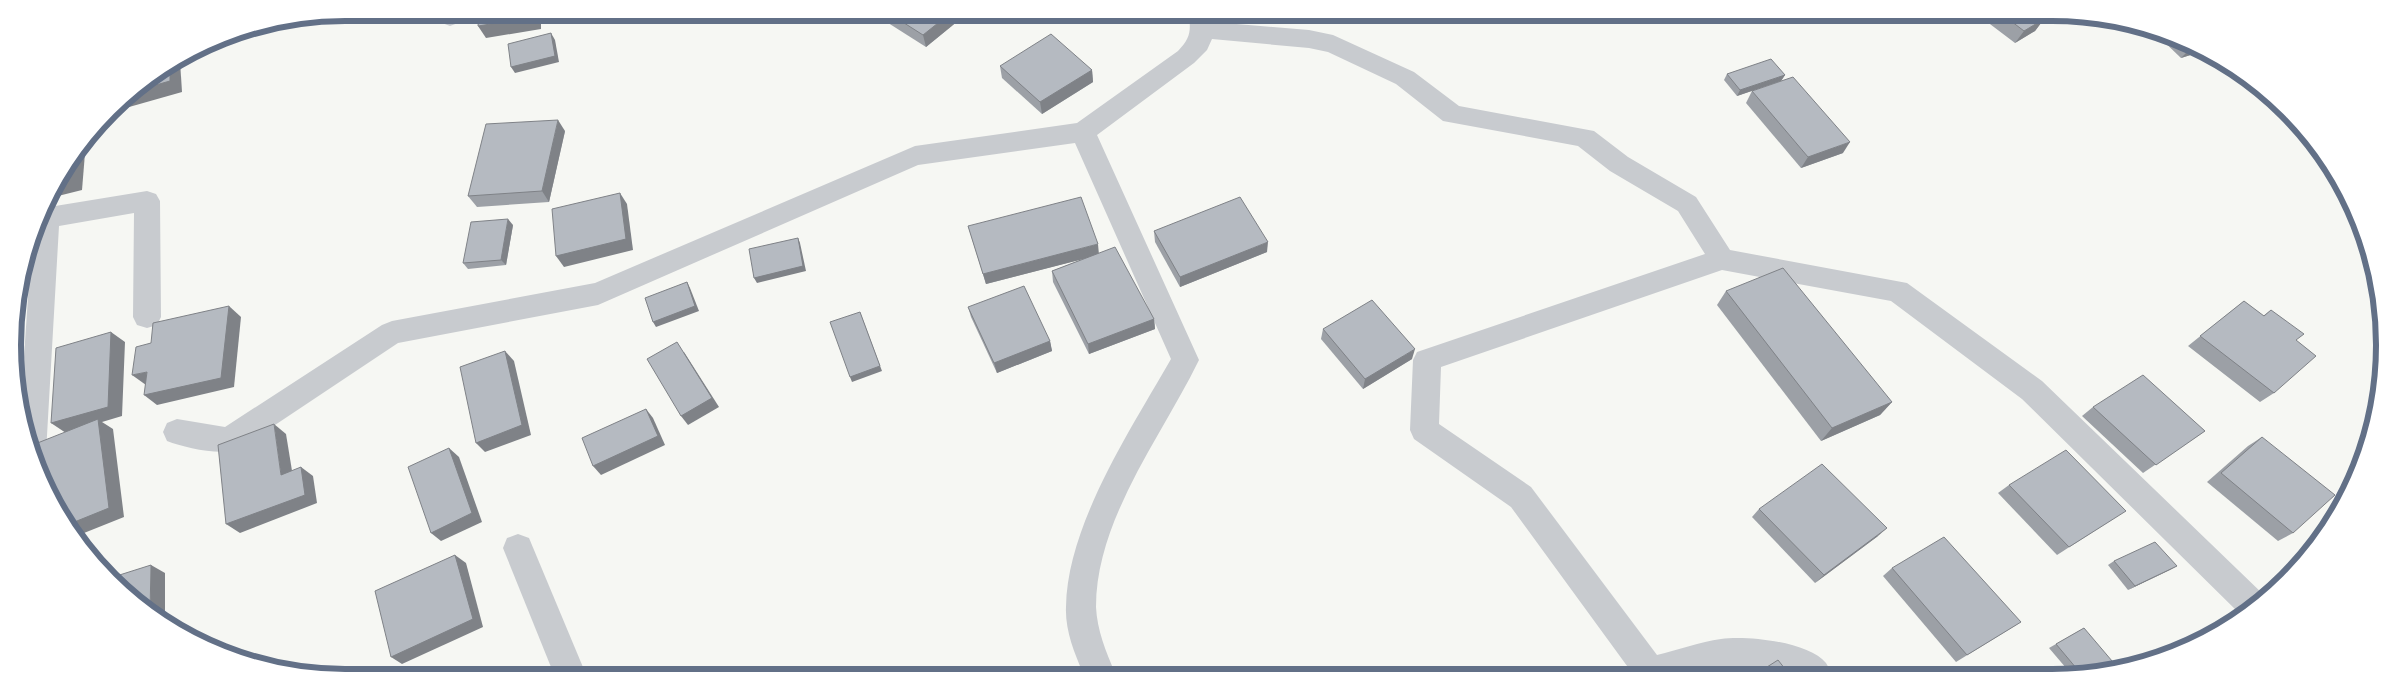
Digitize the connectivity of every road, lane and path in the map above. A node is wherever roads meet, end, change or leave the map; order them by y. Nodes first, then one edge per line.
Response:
1 (1202, 23) edge
2 (1083, 132) junction
3 (48, 217) edge
4 (41, 233) edge
5 (1722, 259) junction
6 (147, 317) dead end
7 (33, 432) edge
8 (177, 432) dead end
9 (518, 548) dead end
10 (2249, 602) edge
11 (568, 669) edge
12 (1097, 669) edge
13 (1645, 669) edge
14 (1659, 669) edge
15 (1807, 669) edge

1 - 2 street
1 - 5 street
2 - 8 street
2 - 12 street
3 - 6 street
4 - 7 street
5 - 10 street
5 - 13 street
9 - 11 street
14 - 15 street

